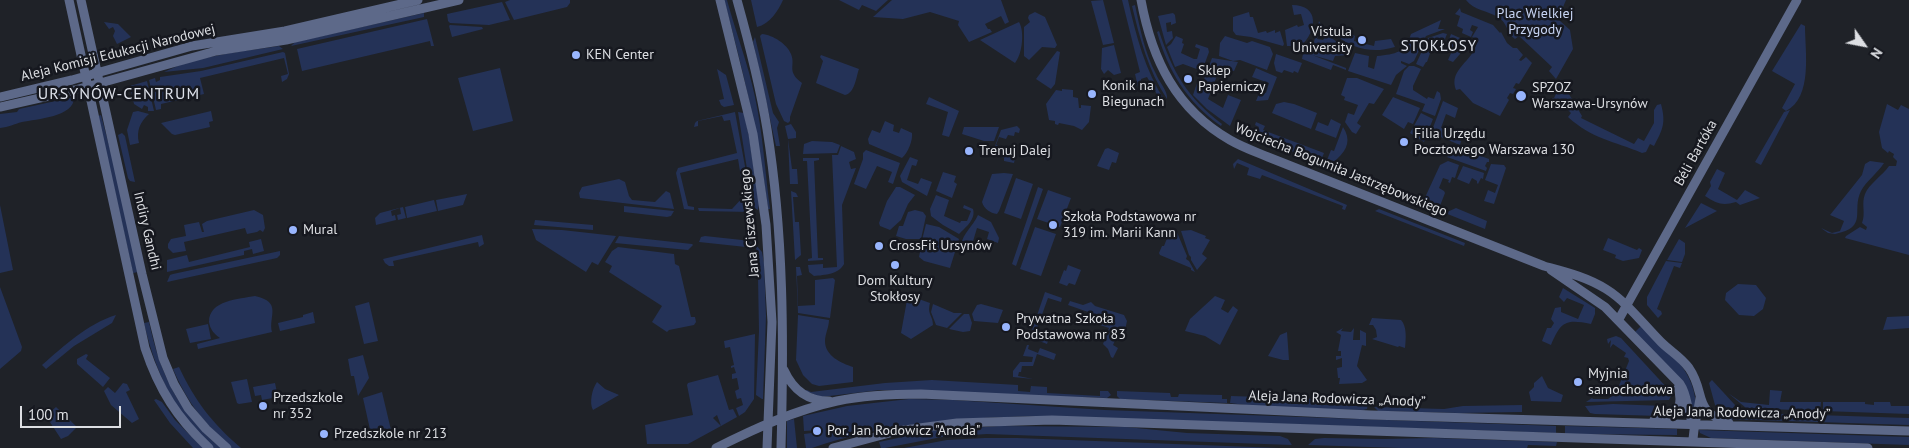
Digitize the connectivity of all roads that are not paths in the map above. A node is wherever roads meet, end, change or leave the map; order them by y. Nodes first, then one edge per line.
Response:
1 (69, 0) edge
2 (81, 0) edge
3 (418, 0) edge
4 (459, 0) edge
5 (720, 0) edge
6 (737, 0) edge
7 (1797, 0) edge
8 (1141, 1) edge
9 (98, 72) junction
10 (86, 76) junction
11 (100, 82) junction
12 (88, 86) junction
13 (0, 97) edge
14 (0, 107) edge
15 (1544, 266) junction
16 (1626, 306) junction
17 (1619, 319) junction
18 (783, 367) junction
19 (1674, 378) junction
20 (1700, 398) junction
21 (836, 401) junction
22 (782, 418) junction
23 (768, 423) junction
24 (1639, 424) junction
25 (1694, 426) junction
26 (1738, 427) junction
27 (1909, 431) edge
28 (1693, 442) junction
29 (209, 448) edge
30 (227, 448) edge
31 (716, 448) edge
32 (767, 448) edge
33 (781, 448) edge
34 (833, 448) edge
35 (1868, 448) edge

1 - 10 street, Indiry Gandhi
2 - 9 street, Indiry Gandhi
3 - 9 street, Aleja Komisji Edukacji Narodowej
4 - 11 street, Aleja Komisji Edukacji Narodowej
5 - 23 street, Jana Ciszewskiego
6 - 18 street, Jana Ciszewskiego
7 - 16 street, Béli Bartóka
8 - 15 street, Wojciecha Bogumiła Jastrzębowskiego
9 - 10 street, Aleja Komisji Edukacji Narodowej
9 - 11 street, Indiry Gandhi
10 - 12 street, Indiry Gandhi
10 - 13 street, Aleja Komisji Edukacji Narodowej
11 - 12 street, Aleja Komisji Edukacji Narodowej
11 - 30 street, Indiry Gandhi
12 - 14 street, Aleja Komisji Edukacji Narodowej
12 - 29 street, Indiry Gandhi
15 - 16 street, Wojciecha Bogumiła Jastrzębowskiego
15 - 17 street, Wojciecha Bogumiła Jastrzębowskiego
16 - 17 street, Béli Bartóka
16 - 20 street, Wojciecha Bogumiła Jastrzębowskiego
17 - 19 street, Wojciecha Bogumiła Jastrzębowskiego
18 - 21 street
18 - 22 street, Jana Ciszewskiego
19 - 24 street
19 - 25 street, Wojciecha Bogumiła Jastrzębowskiego
20 - 25 street
20 - 26 street, Wojciecha Bogumiła Jastrzębowskiego
21 - 22 street, Aleja Jana Rodowicza „Anody”
21 - 24 street, Aleja Jana Rodowicza „Anody”
22 - 23 street, Aleja Jana Rodowicza „Anody”
22 - 33 street, Jana Ciszewskiego
23 - 31 street, Aleja Jana Rodowicza „Anody”
23 - 32 street, Jana Ciszewskiego
24 - 25 street, Aleja Jana Rodowicza „Anody”
25 - 26 street, Aleja Jana Rodowicza „Anody”
25 - 28 street
26 - 27 street, Aleja Jana Rodowicza „Anody”
28 - 34 street
28 - 35 street

